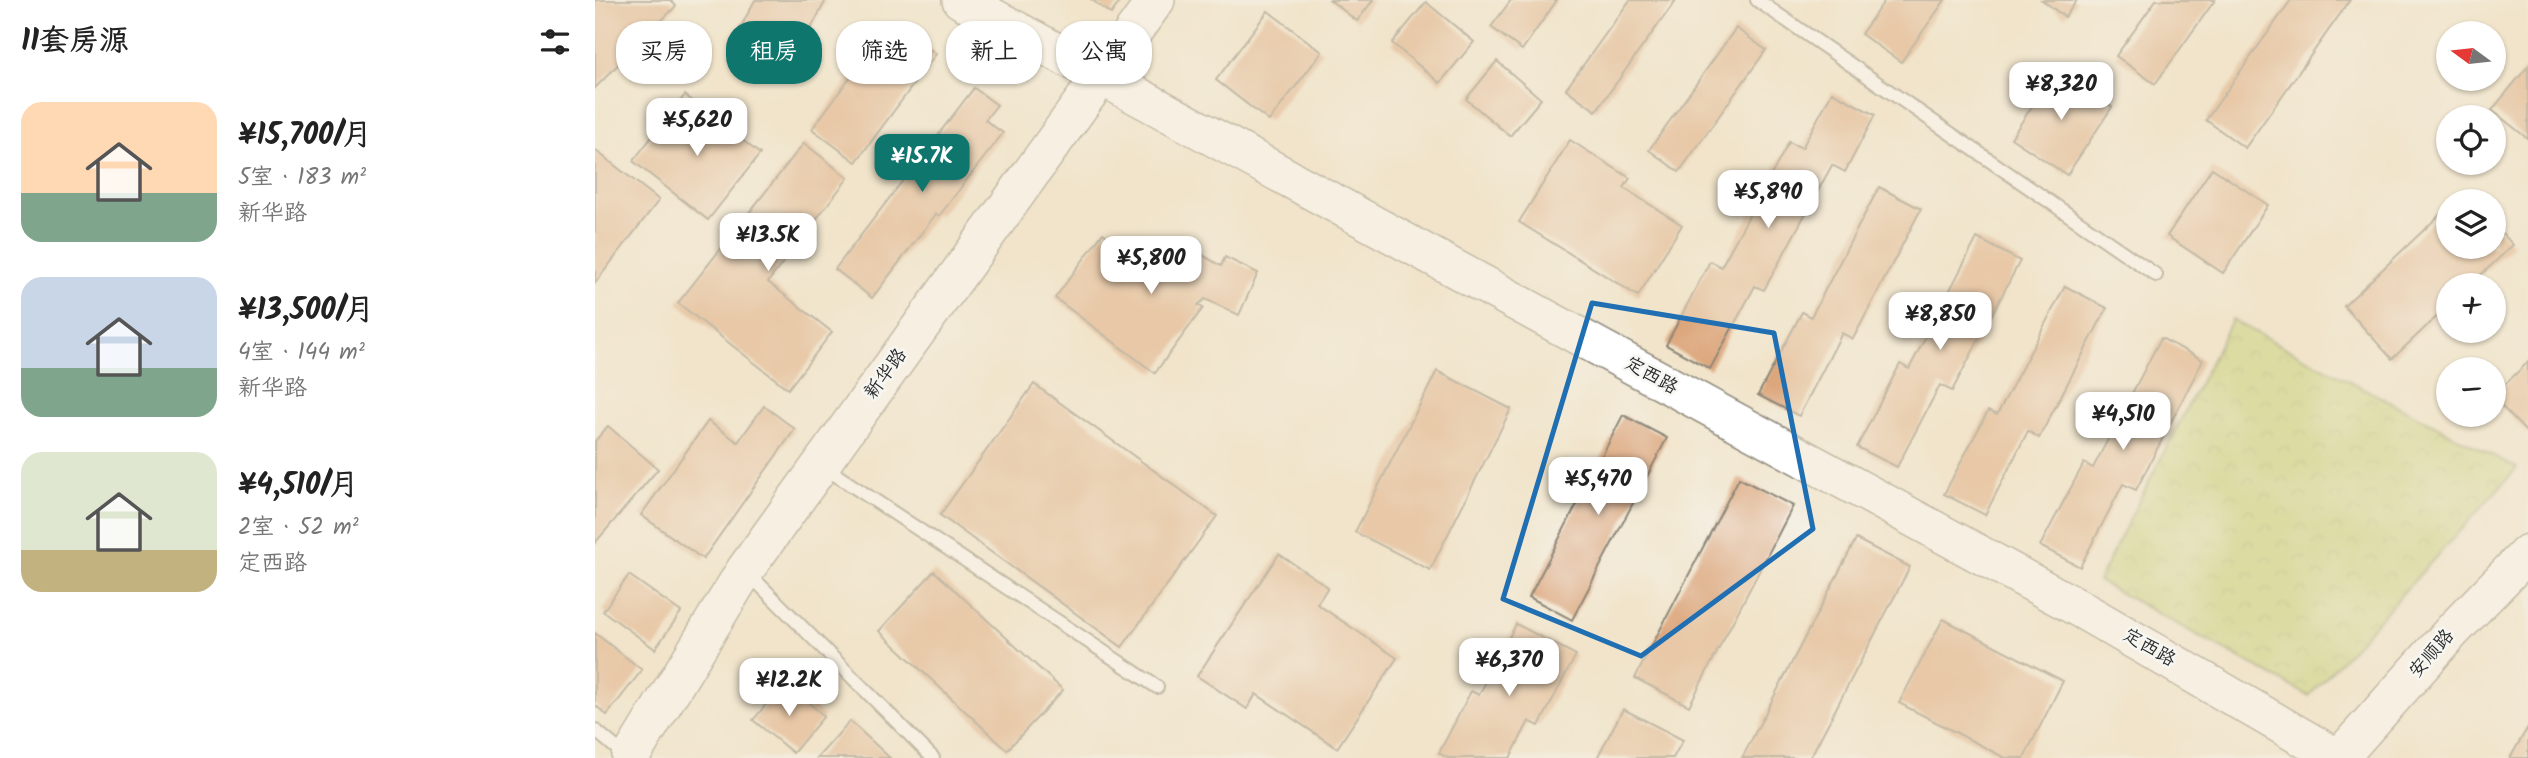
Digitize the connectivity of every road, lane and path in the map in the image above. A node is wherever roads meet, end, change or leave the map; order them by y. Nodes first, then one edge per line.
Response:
1 (961, 0) edge
2 (1156, 0) edge
3 (1756, 0) edge
4 (1140, 21) edge
5 (1056, 51) edge
6 (1094, 84) edge
7 (1117, 84) edge
8 (2156, 275) dead end
9 (821, 464) junction
10 (2528, 553) edge
11 (745, 570) junction
12 (1157, 687) dead end
13 (595, 730) edge
14 (629, 758) edge
15 (933, 758) edge
16 (2339, 758) edge

1 - 5 street, 定西路
2 - 4 street, 新华路
3 - 8 lane
6 - 9 street, 新华路
7 - 16 street, 定西路
9 - 11 street, 新华路
9 - 12 lane
10 - 16 street, 安顺路
11 - 14 street, 新华路
11 - 15 lane
13 - 14 lane

